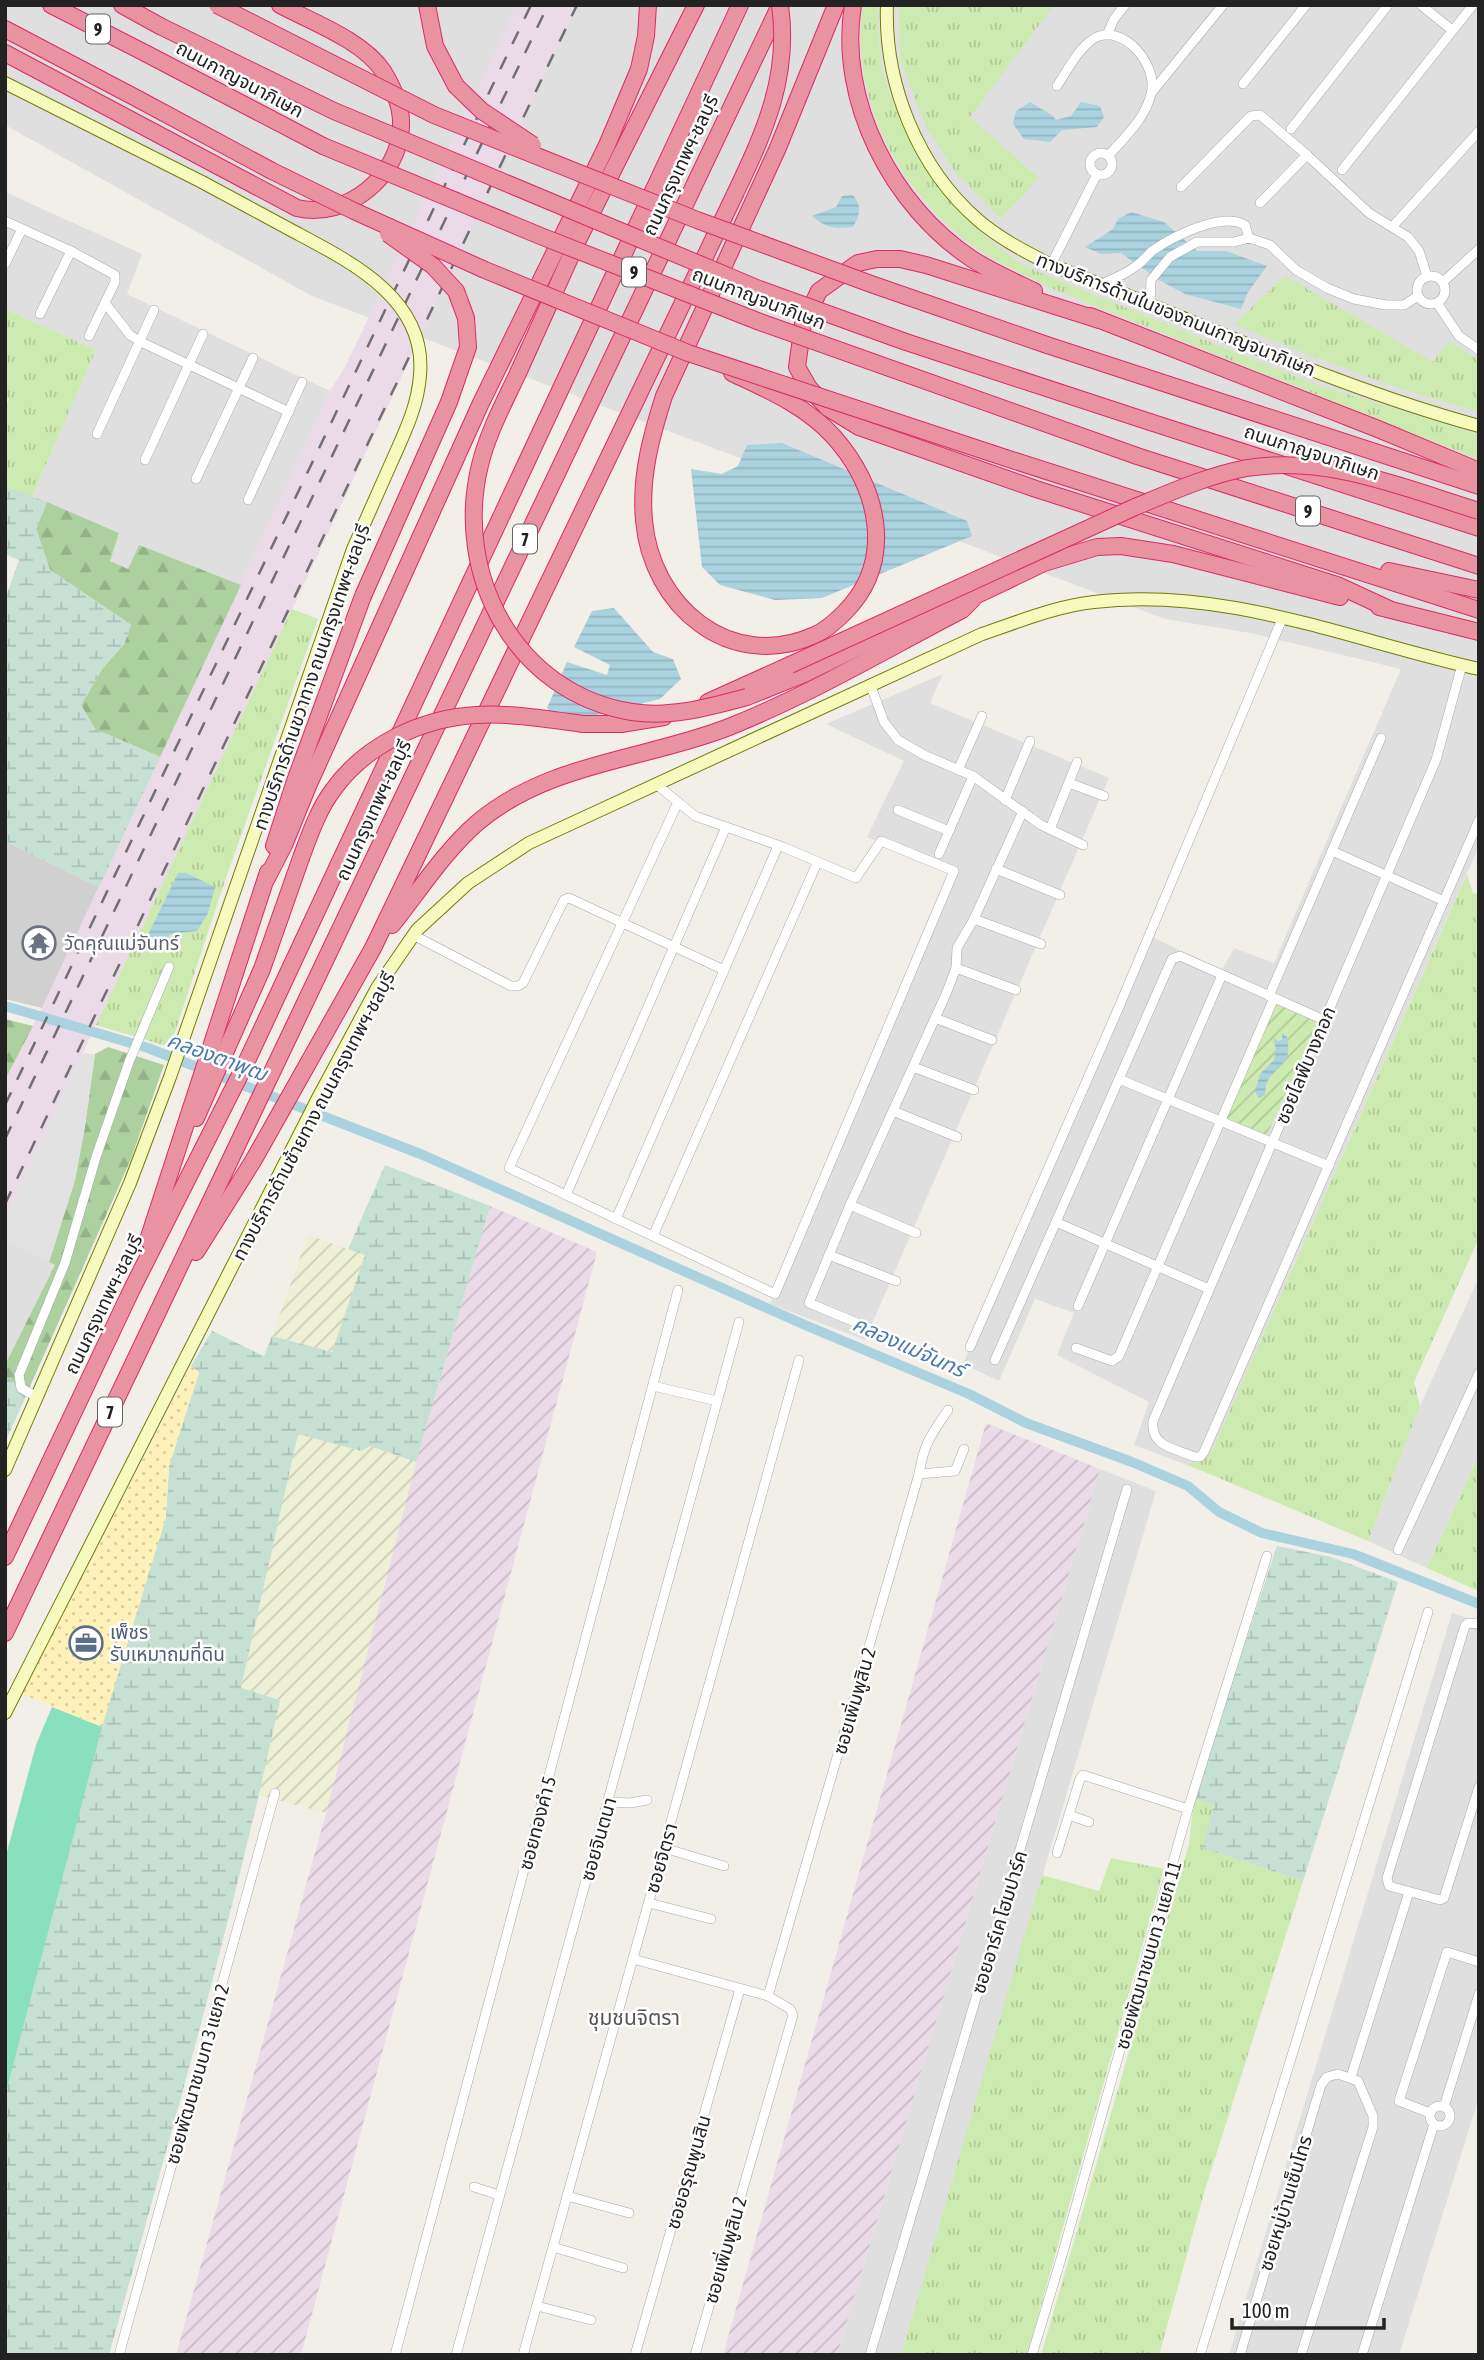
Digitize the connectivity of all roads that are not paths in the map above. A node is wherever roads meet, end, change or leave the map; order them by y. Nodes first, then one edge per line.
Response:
1 (51, 5) edge
2 (122, 5) edge
3 (216, 5) edge
4 (280, 5) edge
5 (428, 5) edge
6 (648, 5) edge
7 (696, 5) edge
8 (740, 5) edge
9 (780, 5) edge
10 (836, 5) edge
11 (853, 5) edge
12 (887, 5) edge
13 (1125, 5) edge
14 (1223, 5) edge
15 (1306, 5) edge
16 (1388, 5) edge
17 (1421, 5) edge
18 (1473, 5) edge
19 (5, 29) edge
20 (1452, 30) junction
21 (1107, 35) junction
22 (5, 53) edge
23 (5, 83) edge
24 (1243, 84) dead end
25 (1057, 86) dead end
26 (1152, 92) junction
27 (1291, 129) dead end
28 (1479, 131) edge
29 (1109, 155) junction
30 (1307, 155) junction
31 (577, 170) junction
32 (1342, 170) dead end
33 (1097, 174) junction
34 (1181, 187) dead end
35 (1260, 203) dead end
36 (354, 211) junction
37 (5, 221) edge
38 (1393, 226) junction
39 (22, 229) junction
40 (1248, 238) junction
41 (1479, 249) edge
42 (71, 251) junction
43 (5, 264) edge
44 (1051, 265) junction
45 (1427, 276) junction
46 (1443, 282) junction
47 (1102, 284) junction
48 (1418, 296) junction
49 (105, 303) junction
50 (1437, 303) junction
51 (1150, 304) junction
52 (154, 310) dead end
53 (40, 314) dead end
54 (1099, 320) junction
55 (203, 334) dead end
56 (89, 335) dead end
57 (141, 342) junction
58 (1479, 350) edge
59 (688, 353) junction
60 (253, 358) dead end
61 (190, 365) junction
62 (302, 382) dead end
63 (239, 388) junction
64 (289, 412) junction
65 (1479, 426) edge
66 (97, 434) dead end
67 (145, 460) dead end
68 (1479, 471) edge
69 (196, 479) dead end
70 (1479, 486) edge
71 (248, 500) dead end
72 (1479, 510) edge
73 (1479, 528) edge
74 (1336, 564) junction
75 (1479, 566) edge
76 (1479, 590) edge
77 (977, 595) junction
78 (1389, 609) junction
79 (1479, 610) edge
80 (1282, 619) junction
81 (1479, 632) edge
82 (1462, 665) junction
83 (1479, 669) edge
84 (871, 686) junction
85 (982, 716) dead end
86 (1381, 738) dead end
87 (1030, 741) dead end
88 (1077, 762) dead end
89 (958, 770) junction
90 (972, 776) junction
91 (1069, 783) junction
92 (656, 784) junction
93 (1104, 796) dead end
94 (1006, 800) junction
95 (678, 802) junction
96 (898, 810) dead end
97 (1023, 811) junction
98 (1479, 820) edge
99 (726, 827) junction
100 (1050, 829) junction
101 (949, 831) junction
102 (1083, 845) dead end
103 (778, 846) junction
104 (1332, 850) junction
105 (939, 854) dead end
106 (817, 863) junction
107 (996, 869) junction
108 (1385, 874) junction
109 (266, 880) junction
110 (1060, 895) dead end
111 (1444, 901) junction
112 (974, 919) junction
113 (623, 922) junction
114 (414, 935) junction
115 (1041, 944) dead end
116 (674, 946) junction
117 (373, 948) junction
118 (169, 967) dead end
119 (956, 968) junction
120 (724, 970) junction
121 (1223, 975) junction
122 (1016, 990) dead end
123 (1272, 997) junction
124 (935, 1017) junction
125 (1324, 1020) junction
126 (992, 1040) dead end
127 (217, 1052) junction
128 (913, 1067) junction
129 (1119, 1079) junction
130 (974, 1090) dead end
131 (1168, 1099) junction
132 (893, 1111) junction
133 (1220, 1121) junction
134 (957, 1137) dead end
135 (1272, 1142) junction
136 (1329, 1166) junction
137 (566, 1195) junction
138 (850, 1205) junction
139 (616, 1219) junction
140 (1056, 1222) junction
141 (916, 1233) dead end
142 (653, 1236) junction
143 (1105, 1244) junction
144 (829, 1255) junction
145 (1157, 1266) junction
146 (896, 1281) dead end
147 (132, 1289) junction
148 (1209, 1289) junction
149 (678, 1290) dead end
150 (1078, 1306) dead end
151 (159, 1310) junction
152 (738, 1322) dead end
153 (874, 1330) dead end
154 (970, 1347) dead end
155 (1076, 1348) dead end
156 (799, 1360) dead end
157 (995, 1360) dead end
158 (1479, 1373) edge
159 (653, 1386) junction
160 (37, 1397) junction
161 (717, 1401) junction
162 (948, 1410) dead end
163 (964, 1449) dead end
164 (5, 1470) edge
165 (919, 1474) junction
166 (1127, 1489) dead end
167 (1398, 1550) dead end
168 (1267, 1556) dead end
169 (5, 1557) edge
170 (1428, 1612) dead end
171 (1479, 1623) edge
172 (5, 1633) edge
173 (5, 1713) edge
174 (1479, 1787) edge
175 (275, 1793) dead end
176 (647, 1800) dead end
177 (609, 1802) junction
178 (1188, 1809) junction
179 (1069, 1815) junction
180 (1089, 1822) dead end
181 (664, 1848) junction
182 (1057, 1853) dead end
183 (724, 1866) dead end
184 (1409, 1892) junction
185 (649, 1903) junction
186 (711, 1919) dead end
187 (633, 1959) junction
188 (1479, 1962) edge
189 (740, 1989) junction
190 (1479, 1994) edge
191 (768, 1996) junction
192 (1351, 2077) junction
193 (1444, 2107) junction
194 (1430, 2113) junction
195 (1434, 2124) junction
196 (474, 2187) dead end
197 (499, 2195) junction
198 (567, 2196) junction
199 (629, 2213) dead end
200 (553, 2248) junction
201 (623, 2268) dead end
202 (537, 2306) junction
203 (591, 2320) dead end
204 (119, 2355) edge
205 (395, 2355) edge
206 (456, 2355) edge
207 (523, 2355) edge
208 (635, 2355) edge
209 (695, 2355) edge
210 (870, 2355) edge
211 (1032, 2355) edge
212 (1200, 2355) edge
213 (1240, 2355) edge
214 (1301, 2355) edge
215 (1362, 2355) edge

1 - 75 highway, ถนนกาญจนาภิเษก / 9, bridge
2 - 73 highway, ถนนกาญจนาภิเษก / 9, bridge
3 - 31 highway, bridge
4 - 22 highway
5 - 31 highway, bridge
6 - 109 highway
7 - 77 highway, bridge
8 - 147 highway, ถนนกรุงเทพฯ-ชลบุรี / 7
9 - 117 highway, bridge
9 - 151 highway, ถนนกรุงเทพฯ-ชลบุรี / 7
10 - 59 highway, bridge
11 - 54 highway
12 - 44 main road, ทางบริการด้านในของถนนกาญจนาภิเษก
13 - 21 street
14 - 26 street
15 - 24 street
16 - 27 street
17 - 20 street
18 - 20 street
19 - 36 highway, bridge
20 - 32 street
21 - 25 street
21 - 26 street
23 - 160 main road, ทางบริการด้านขวาทาง ถนนกรุงเทพฯ-ชลบุรี, bridge
26 - 29 street
28 - 38 street
29 - 33 street
29 - 33 street
30 - 34 street
30 - 35 street
30 - 38 street
31 - 70 highway, bridge
33 - 44 street
36 - 59 highway, bridge
36 - 109 highway, bridge
37 - 39 street
38 - 45 street
39 - 42 street
39 - 43 street
40 - 47 street
40 - 48 street
40 - 51 street
41 - 46 street
42 - 49 street
42 - 53 street
44 - 47 main road, ทางบริการด้านในของถนนกาญจนาภิเษก
45 - 46 street
45 - 48 street
46 - 50 street
47 - 51 main road, ทางบริการด้านในของถนนกาญจนาภิเษก
48 - 50 street
49 - 56 street
49 - 57 street
50 - 58 street
51 - 65 main road, ทางบริการด้านในของถนนกาญจนาภิเษก
52 - 57 street
54 - 68 highway
54 - 78 highway
55 - 61 street
57 - 61 street
57 - 66 street
59 - 74 highway, bridge
60 - 63 street
61 - 63 street
61 - 67 street
62 - 64 street
63 - 64 street
63 - 69 street
64 - 71 street
72 - 127 highway, bridge
74 - 76 highway
74 - 79 highway
77 - 78 highway
77 - 117 highway
78 - 81 highway
80 - 82 main road, ทางบริการด้านซ้ายทาง ถนนกรุงเทพฯ-ชลบุรี
80 - 84 main road, ทางบริการด้านซ้ายทาง ถนนกรุงเทพฯ-ชลบุรี
80 - 154 street
82 - 83 main road, ทางบริการด้านซ้ายทาง ถนนกรุงเทพฯ-ชลบุรี
82 - 108 street, ซอยไลฟ์บางกอก
84 - 89 street
84 - 92 main road, ทางบริการด้านซ้ายทาง ถนนกรุงเทพฯ-ชลบุรี
85 - 89 street
86 - 104 street
87 - 94 street
88 - 91 street
89 - 90 street
90 - 94 street
90 - 101 street
91 - 93 street
91 - 100 street
92 - 95 street
92 - 114 main road, ทางบริการด้านซ้ายทาง ถนนกรุงเทพฯ-ชลบุรี
94 - 97 street
95 - 99 street
95 - 113 street
96 - 101 street
97 - 100 street
97 - 107 street
98 - 111 street
99 - 103 street
99 - 116 street
100 - 102 street
101 - 105 street
103 - 106 street
103 - 120 street
104 - 108 street
104 - 123 street
106 - 142 street
106 - 142 street
107 - 110 street
107 - 112 street
108 - 111 street
108 - 125 street, ซอยไลฟ์บางกอก
109 - 127 highway
111 - 136 street
112 - 115 street
112 - 119 street
113 - 114 street
113 - 116 street
113 - 137 street
114 - 173 main road, ทางบริการด้านซ้ายทาง ถนนกรุงเทพฯ-ชลบุรี
116 - 120 street
116 - 137 street
117 - 151 highway
118 - 160 street
119 - 122 street
119 - 124 street
120 - 139 street
121 - 123 street
121 - 129 street
121 - 131 street
123 - 125 street
123 - 133 street
124 - 126 street
124 - 128 street
125 - 135 street, ซอยไลฟ์บางกอก
127 - 147 highway
128 - 130 street
128 - 132 street
129 - 131 street
129 - 140 street
131 - 133 street
131 - 143 street
132 - 134 street
132 - 138 street
133 - 135 street
133 - 145 street
135 - 136 street
135 - 148 street, ซอยไลฟ์บางกอก
136 - 148 street, ซอยไลฟ์บางกอก
137 - 139 street
138 - 141 street
138 - 144 street
139 - 142 street
140 - 143 street
140 - 157 street
143 - 145 street
143 - 150 street
144 - 146 street
144 - 153 street
145 - 148 street
145 - 155 street
147 - 169 highway, ถนนกรุงเทพฯ-ชลบุรี / 7
149 - 159 street, ซอยทองคำ 5
151 - 172 highway, ถนนกรุงเทพฯ-ชลบุรี / 7
152 - 161 street, ซอยจินตนา
156 - 181 street, ซอยจิตรา
158 - 167 street
159 - 161 street
159 - 205 street, ซอยทองคำ 5
160 - 164 main road, ทางบริการด้านขวาทาง ถนนกรุงเทพฯ-ชลบุรี
161 - 177 street, ซอยจินตนา
162 - 165 street, ซอยเพิ่มพูสิน 2
163 - 165 street
165 - 191 street, ซอยเพิ่มพูสิน 2
166 - 210 street, ซอยอาร์เค โฮมปาร์ค
168 - 178 street, ซอยพัฒนาชนบท 3 แยก 11
170 - 212 street
171 - 184 street
174 - 184 street
175 - 204 street, ซอยพัฒนาชนบท 3 แยก 2
176 - 177 street
177 - 197 street, ซอยจินตนา
178 - 179 street
178 - 211 street, ซอยพัฒนาชนบท 3 แยก 11
179 - 180 street
179 - 182 street
181 - 183 street
181 - 185 street, ซอยจิตรา
184 - 192 street
185 - 186 street
185 - 187 street, ซอยจิตรา
187 - 189 street, ซอยเพิ่มพูสิน 2
187 - 198 street, ซอยจิตรา
188 - 194 street
189 - 191 street, ซอยเพิ่มพูสิน 2
189 - 208 street, ซอยอรุณพูนสิน
190 - 193 street
191 - 209 street, ซอยเพิ่มพูสิน 2
192 - 213 street, ซอยหมู่บ้านเซ็นโทร
192 - 214 street
193 - 194 street
193 - 195 street
194 - 195 street
195 - 215 street
196 - 197 street
197 - 206 street, ซอยจินตนา
198 - 199 street
198 - 200 street, ซอยจิตรา
200 - 201 street
200 - 202 street, ซอยจิตรา
202 - 203 street
202 - 207 street, ซอยจิตรา

